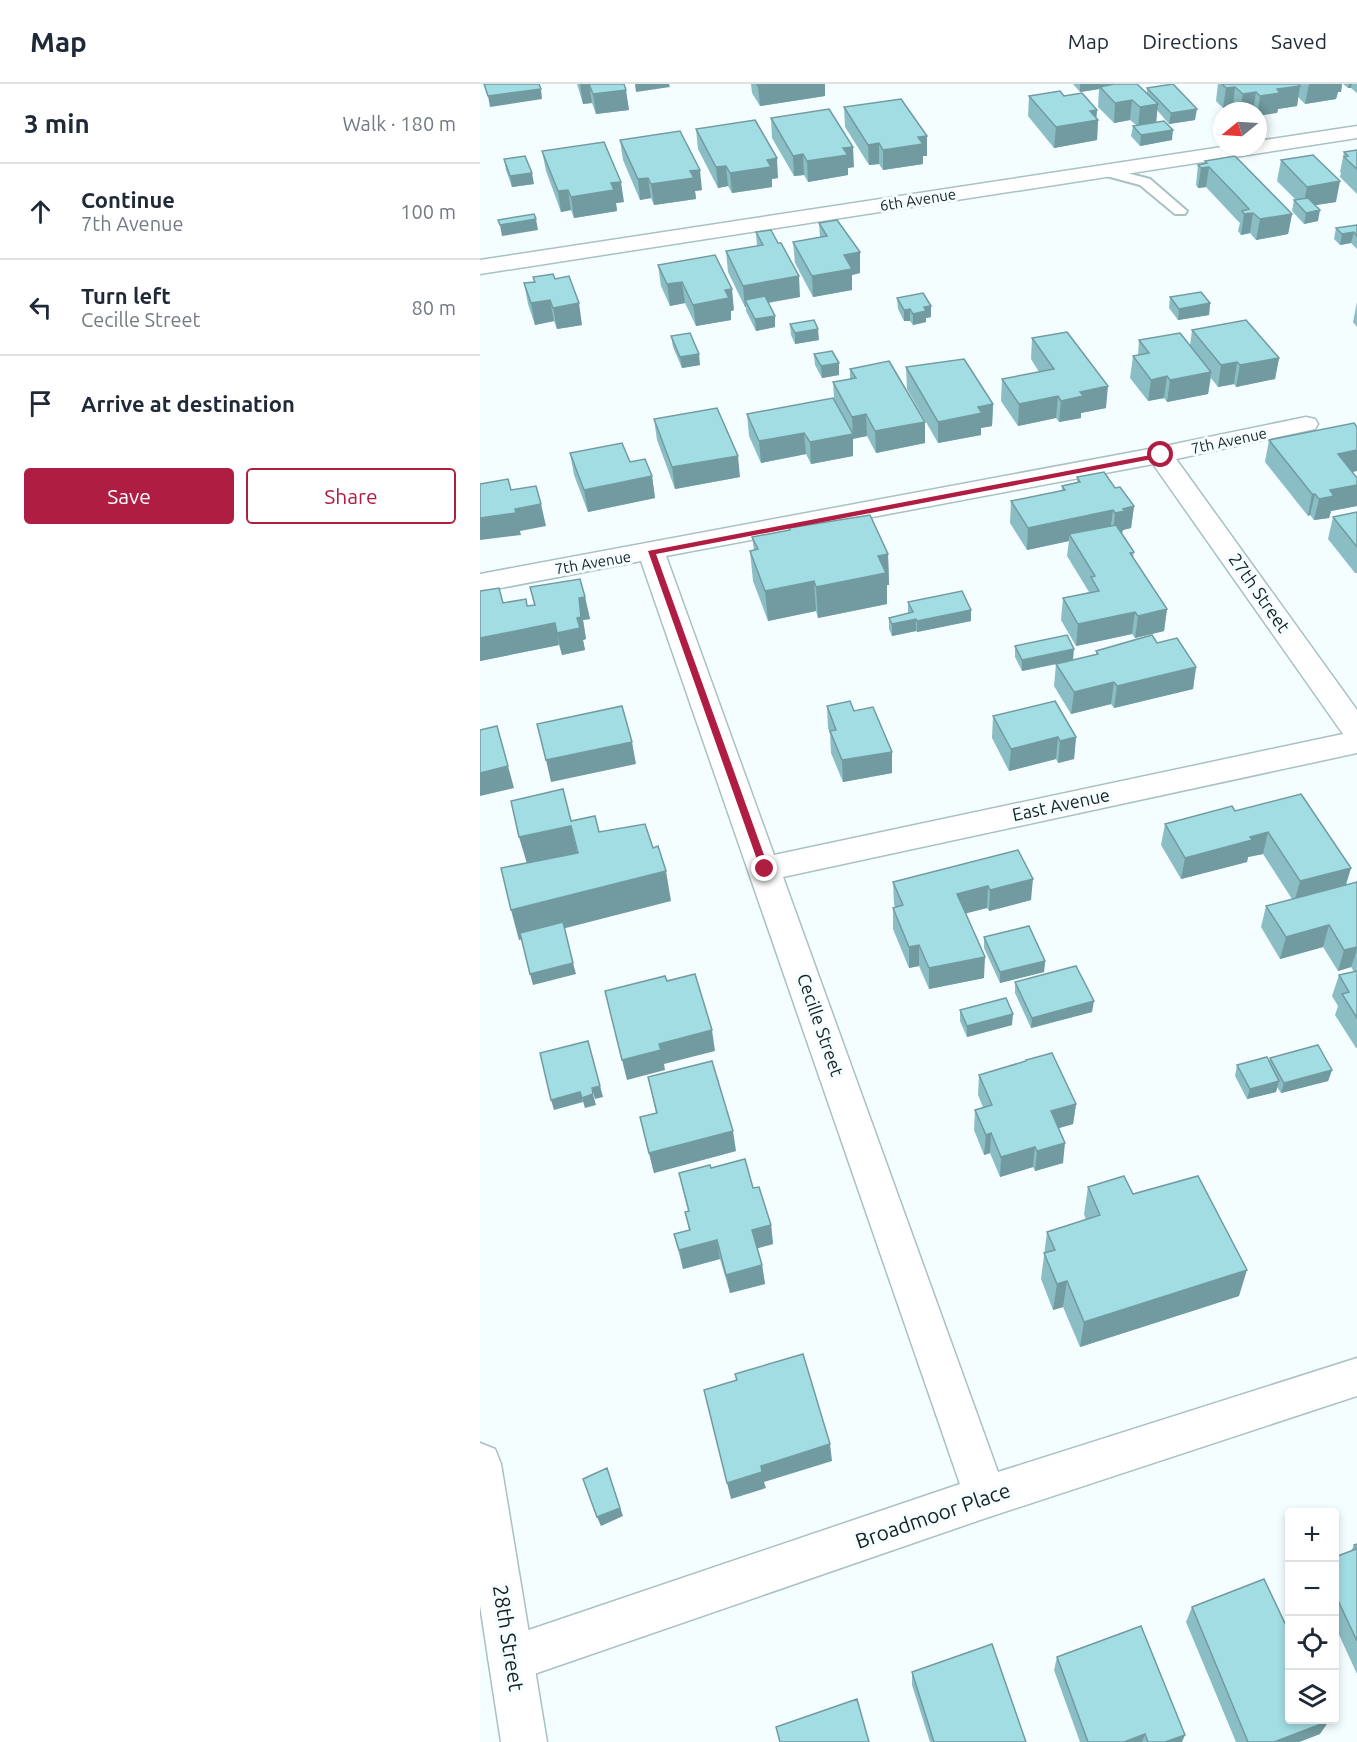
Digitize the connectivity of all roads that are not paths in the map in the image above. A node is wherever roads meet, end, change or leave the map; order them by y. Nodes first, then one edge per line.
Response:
1 (1357, 132) edge
2 (1104, 171) junction
3 (1180, 212) dead end
4 (480, 267) edge
5 (1306, 424) dead end
6 (1161, 455) junction
7 (651, 552) junction
8 (480, 584) edge
9 (1357, 732) edge
10 (1357, 742) edge
11 (765, 869) junction
12 (1357, 1377) edge
13 (480, 1464) edge
14 (986, 1497) junction
15 (511, 1659) junction
16 (524, 1742) edge

1 - 2 street, 6th Avenue
2 - 3 lane
2 - 4 street, 6th Avenue
5 - 6 street, 7th Avenue
6 - 7 street, 7th Avenue
6 - 9 street, 27th Street
7 - 8 street, 7th Avenue
7 - 11 street, Cecille Street
10 - 11 street, East Avenue
11 - 14 street, Cecille Street
12 - 14 street, Broadmoor Place
13 - 15 street, 28th Street
14 - 15 street, Broadmoor Place
15 - 16 street, 28th Street

